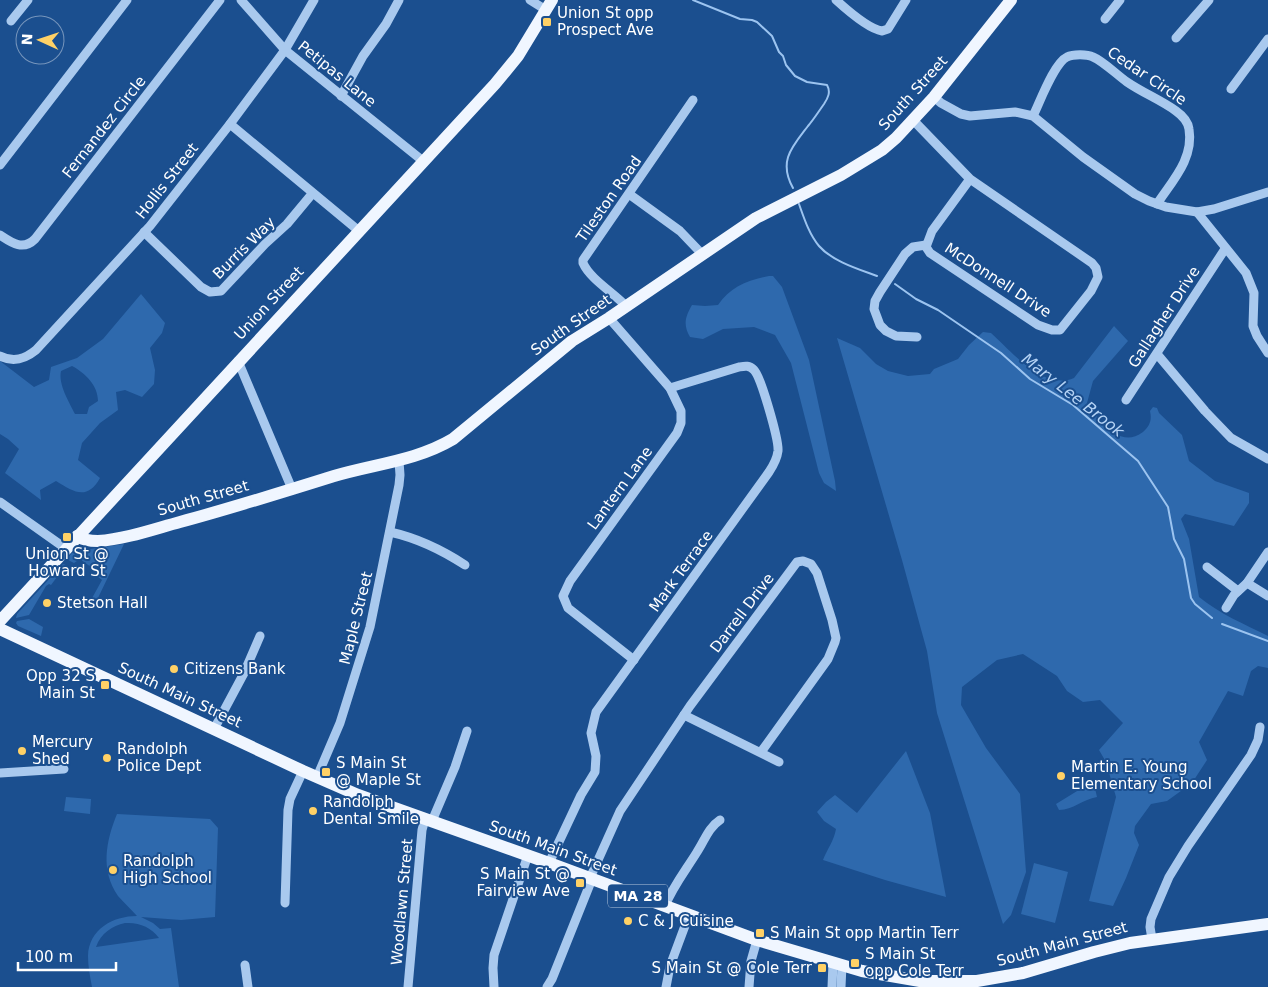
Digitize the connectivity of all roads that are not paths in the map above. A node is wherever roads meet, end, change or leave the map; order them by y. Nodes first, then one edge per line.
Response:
1 (28, 0) edge
2 (127, 0) edge
3 (220, 0) edge
4 (241, 0) edge
5 (314, 0) edge
6 (399, 0) edge
7 (530, 0) edge
8 (836, 0) edge
9 (906, 0) edge
10 (1011, 0) edge
11 (1120, 0) edge
12 (1209, 0) edge
13 (549, 5) edge
14 (1106, 19) dead end
15 (11, 21) dead end
16 (1176, 38) dead end
17 (1268, 39) edge
18 (285, 50) junction
19 (1231, 89) dead end
20 (341, 96) junction
21 (934, 96) junction
22 (693, 100) dead end
23 (1033, 116) junction
24 (913, 120) junction
25 (230, 124) junction
26 (423, 161) junction
27 (0, 165) edge
28 (970, 179) junction
29 (1268, 192) edge
30 (312, 194) junction
31 (629, 194) junction
32 (1157, 204) junction
33 (1197, 212) junction
34 (359, 231) junction
35 (144, 232) junction
36 (0, 235) edge
37 (926, 245) junction
38 (1226, 249) junction
39 (703, 255) junction
40 (626, 306) junction
41 (609, 318) junction
42 (917, 337) dead end
43 (1268, 353) edge
44 (1157, 354) junction
45 (0, 356) edge
46 (238, 361) junction
47 (670, 388) junction
48 (1126, 400) dead end
49 (1268, 459) edge
50 (399, 461) junction
51 (292, 489) junction
52 (0, 502) edge
53 (390, 532) junction
54 (77, 536) junction
55 (65, 548) junction
56 (1268, 552) edge
57 (465, 565) dead end
58 (1207, 568) dead end
59 (1247, 583) junction
60 (1238, 591) junction
61 (1268, 596) edge
62 (1226, 608) dead end
63 (0, 621) edge
64 (0, 629) edge
65 (260, 636) dead end
66 (634, 660) junction
67 (684, 715) junction
68 (1260, 727) dead end
69 (214, 729) junction
70 (466, 731) dead end
71 (761, 752) junction
72 (779, 762) dead end
73 (64, 769) dead end
74 (303, 771) junction
75 (0, 773) edge
76 (317, 777) junction
77 (428, 820) junction
78 (720, 820) dead end
79 (528, 855) junction
80 (549, 863) junction
81 (591, 878) junction
82 (285, 903) dead end
83 (665, 906) junction
84 (689, 915) junction
85 (1268, 924) edge
86 (1152, 939) junction
87 (757, 940) junction
88 (837, 964) junction
89 (245, 966) dead end
90 (911, 983) edge
91 (978, 984) edge
92 (248, 987) edge
93 (408, 987) edge
94 (494, 987) edge
95 (547, 987) edge
96 (666, 987) edge
97 (749, 987) edge
98 (832, 987) edge
99 (841, 987) edge

1 - 15 street
2 - 27 street
3 - 36 street, Fernandez Circle
4 - 18 street, Petipas Lane
5 - 18 street, Hollis Street
6 - 20 street
7 - 13 street
8 - 9 street
10 - 21 main road, South Street
11 - 14 street
12 - 16 street
13 - 26 main road, Union Street
17 - 19 street
18 - 20 street, Petipas Lane
18 - 25 street, Hollis Street
20 - 26 street, Petipas Lane
21 - 23 street
21 - 24 main road, South Street
22 - 31 street, Tileston Road
23 - 32 street
23 - 32 street, Cedar Circle
24 - 28 street, McDonnell Drive
24 - 39 main road, South Street
25 - 30 street
25 - 35 street, Hollis Street
26 - 34 main road, Union Street
28 - 37 street, McDonnell Drive
28 - 37 street, McDonnell Drive
29 - 33 street
30 - 34 street
30 - 35 street, Burris Way
31 - 39 street
31 - 40 street, Tileston Road
32 - 33 street
33 - 38 street
34 - 46 main road, Union Street
35 - 45 street, Hollis Street
37 - 42 street
38 - 43 street
38 - 44 street, Gallagher Drive
39 - 40 main road, South Street
40 - 41 main road, South Street
41 - 47 street, Lantern Lane
41 - 50 main road, South Street
44 - 48 street, Gallagher Drive
44 - 49 street
46 - 51 street
46 - 54 main road, Union Street
47 - 66 street, Lantern Lane
47 - 66 street, Mark Terrace
50 - 51 main road, South Street
50 - 53 street, Maple Street
51 - 54 main road, South Street
52 - 55 street
53 - 57 street
53 - 76 street, Maple Street
54 - 55 main road, Union Street
55 - 63 main road, Union Street
56 - 59 street
58 - 60 street
59 - 60 street
59 - 61 street
60 - 62 street
64 - 69 main road, South Main Street / MA 28
65 - 69 street
66 - 80 street, Mark Terrace
67 - 71 street
67 - 71 street, Darrell Drive
67 - 81 street, Darrell Drive
68 - 86 street
69 - 74 main road, South Main Street / MA 28
70 - 77 street, Woodlawn Street
71 - 72 street
73 - 75 street
74 - 76 main road, South Main Street / MA 28
74 - 82 street
76 - 77 main road, South Main Street / MA 28
77 - 79 main road, South Main Street / MA 28
77 - 93 street, Woodlawn Street
78 - 83 street
79 - 80 main road, South Main Street / MA 28
79 - 94 street
80 - 81 main road, South Main Street / MA 28
81 - 83 main road, South Main Street / MA 28
81 - 95 street, Darrell Drive
83 - 84 main road, South Main Street / MA 28
84 - 87 main road, South Main Street / MA 28
84 - 96 street
85 - 86 main road, South Main Street / MA 28
86 - 91 main road, South Main Street / MA 28
87 - 88 main road, South Main Street / MA 28
87 - 97 street
88 - 90 main road, South Main Street / MA 28
88 - 98 street
88 - 99 street
89 - 92 street
90 - 91 main road, South Main Street / MA 28

